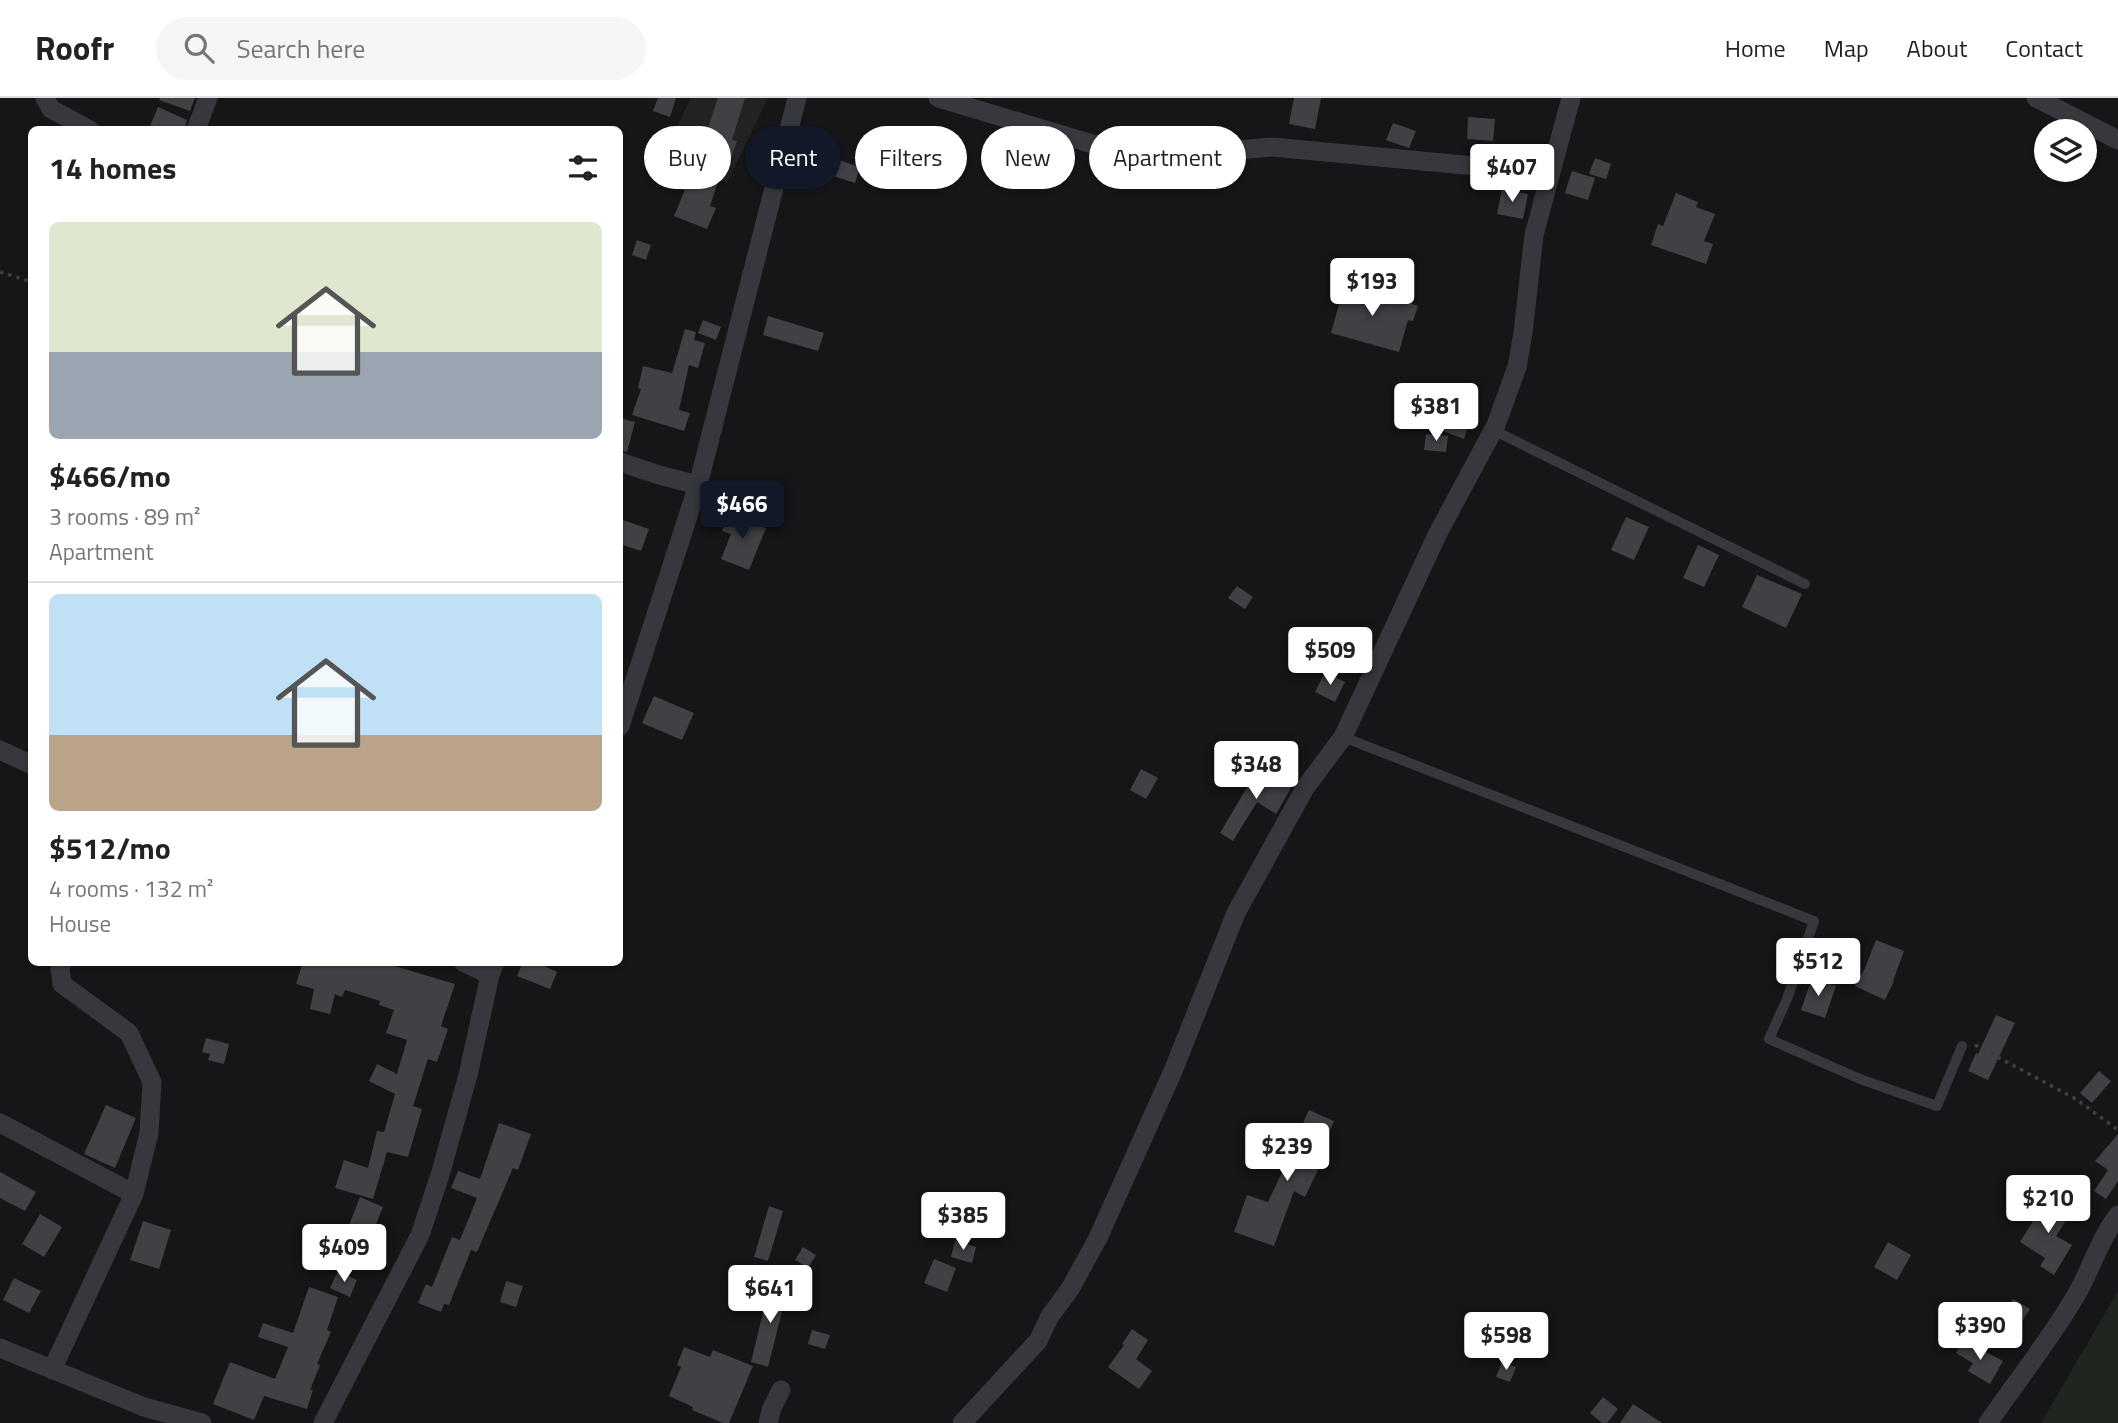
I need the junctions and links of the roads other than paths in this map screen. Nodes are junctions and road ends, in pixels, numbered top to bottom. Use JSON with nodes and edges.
{"nodes":[{"id":1,"x":45,"y":98,"type":"edge"},
{"id":2,"x":208,"y":98,"type":"edge"},
{"id":3,"x":797,"y":98,"type":"edge"},
{"id":4,"x":938,"y":98,"type":"edge"},
{"id":5,"x":1570,"y":98,"type":"edge"},
{"id":6,"x":2036,"y":98,"type":"edge"},
{"id":7,"x":83,"y":126,"type":"edge"},
{"id":8,"x":198,"y":126,"type":"edge"},
{"id":9,"x":2118,"y":140,"type":"edge"},
{"id":10,"x":1550,"y":173,"type":"junction"},
{"id":11,"x":1493,"y":430,"type":"junction"},
{"id":12,"x":623,"y":463,"type":"edge"},
{"id":13,"x":698,"y":485,"type":"junction"},
{"id":14,"x":1805,"y":584,"type":"dead end"},
{"id":15,"x":623,"y":717,"type":"edge"},
{"id":16,"x":1342,"y":737,"type":"junction"},
{"id":17,"x":0,"y":750,"type":"edge"},
{"id":18,"x":28,"y":763,"type":"edge"},
{"id":19,"x":61,"y":966,"type":"edge"},
{"id":20,"x":492,"y":969,"type":"edge"},
{"id":21,"x":1962,"y":1046,"type":"road end"},
{"id":22,"x":0,"y":1123,"type":"edge"},
{"id":23,"x":134,"y":1194,"type":"junction"},
{"id":24,"x":2118,"y":1215,"type":"edge"},
{"id":25,"x":0,"y":1348,"type":"edge"},
{"id":26,"x":52,"y":1370,"type":"junction"},
{"id":27,"x":781,"y":1390,"type":"dead end"},
{"id":28,"x":202,"y":1423,"type":"edge"},
{"id":29,"x":323,"y":1423,"type":"edge"},
{"id":30,"x":768,"y":1423,"type":"edge"},
{"id":31,"x":962,"y":1423,"type":"edge"},
{"id":32,"x":1989,"y":1423,"type":"edge"}],
"edges":[{"from":1,"to":7,"type":"street"},
{"from":2,"to":8,"type":"street"},
{"from":3,"to":13,"type":"street"},
{"from":4,"to":10,"type":"street"},
{"from":5,"to":10,"type":"street"},
{"from":6,"to":9,"type":"street"},
{"from":10,"to":11,"type":"street"},
{"from":11,"to":14,"type":"lane"},
{"from":11,"to":16,"type":"street"},
{"from":12,"to":13,"type":"street"},
{"from":13,"to":15,"type":"street"},
{"from":16,"to":21,"type":"lane"},
{"from":16,"to":31,"type":"street"},
{"from":17,"to":18,"type":"street"},
{"from":19,"to":23,"type":"street"},
{"from":20,"to":29,"type":"street"},
{"from":22,"to":23,"type":"street"},
{"from":23,"to":26,"type":"street"},
{"from":24,"to":32,"type":"street"},
{"from":25,"to":26,"type":"street"},
{"from":26,"to":28,"type":"street"},
{"from":27,"to":30,"type":"street"}]}
